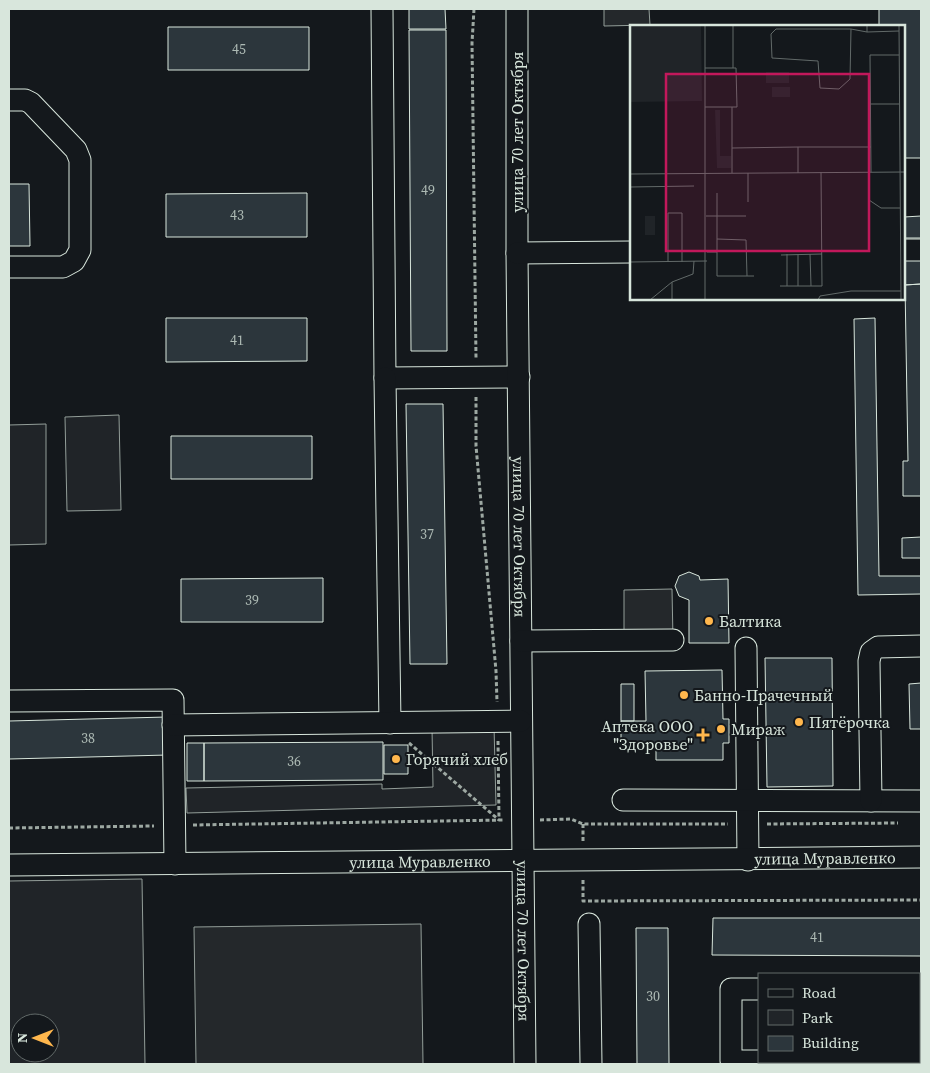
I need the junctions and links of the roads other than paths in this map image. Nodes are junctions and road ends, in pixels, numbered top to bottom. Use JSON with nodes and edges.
{"nodes":[{"id":1,"x":382,"y":9,"type":"edge"},
{"id":2,"x":517,"y":9,"type":"edge"},
{"id":3,"x":9,"y":100,"type":"edge"},
{"id":4,"x":905,"y":250,"type":"edge"},
{"id":5,"x":921,"y":250,"type":"edge"},
{"id":6,"x":517,"y":252,"type":"junction"},
{"id":7,"x":630,"y":252,"type":"edge"},
{"id":8,"x":9,"y":267,"type":"edge"},
{"id":9,"x":519,"y":377,"type":"junction"},
{"id":10,"x":385,"y":378,"type":"junction"},
{"id":11,"x":672,"y":640,"type":"dead end"},
{"id":12,"x":521,"y":641,"type":"junction"},
{"id":13,"x":921,"y":646,"type":"edge"},
{"id":14,"x":746,"y":648,"type":"dead end"},
{"id":15,"x":9,"y":701,"type":"edge"},
{"id":16,"x":521,"y":721,"type":"junction"},
{"id":17,"x":388,"y":723,"type":"junction"},
{"id":18,"x":173,"y":725,"type":"junction"},
{"id":19,"x":623,"y":800,"type":"dead end"},
{"id":20,"x":748,"y":800,"type":"junction"},
{"id":21,"x":870,"y":801,"type":"junction"},
{"id":22,"x":921,"y":801,"type":"edge"},
{"id":23,"x":921,"y":857,"type":"edge"},
{"id":24,"x":748,"y":860,"type":"junction"},
{"id":25,"x":522,"y":861,"type":"junction"},
{"id":26,"x":175,"y":864,"type":"junction"},
{"id":27,"x":9,"y":865,"type":"edge"},
{"id":28,"x":590,"y":924,"type":"dead end"},
{"id":29,"x":758,"y":989,"type":"edge"},
{"id":30,"x":758,"y":1060,"type":"edge"},
{"id":31,"x":525,"y":1064,"type":"edge"},
{"id":32,"x":591,"y":1064,"type":"edge"}],
"edges":[{"from":1,"to":10,"type":"street"},
{"from":2,"to":6,"type":"street","name":"улица 70 лет Октября"},
{"from":3,"to":8,"type":"street"},
{"from":4,"to":5,"type":"street"},
{"from":6,"to":7,"type":"street"},
{"from":6,"to":9,"type":"street","name":"улица 70 лет Октября"},
{"from":9,"to":10,"type":"street"},
{"from":9,"to":12,"type":"street","name":"улица 70 лет Октября"},
{"from":10,"to":17,"type":"street"},
{"from":11,"to":12,"type":"street"},
{"from":12,"to":16,"type":"street","name":"улица 70 лет Октября"},
{"from":13,"to":21,"type":"street"},
{"from":14,"to":20,"type":"street"},
{"from":15,"to":18,"type":"street"},
{"from":16,"to":17,"type":"street"},
{"from":16,"to":25,"type":"street","name":"улица 70 лет Октября"},
{"from":17,"to":18,"type":"street"},
{"from":18,"to":26,"type":"street"},
{"from":19,"to":20,"type":"street"},
{"from":20,"to":21,"type":"street"},
{"from":20,"to":24,"type":"street"},
{"from":21,"to":22,"type":"street"},
{"from":23,"to":24,"type":"street","name":"улица Муравленко"},
{"from":24,"to":25,"type":"street","name":"улица Муравленко"},
{"from":25,"to":26,"type":"street","name":"улица Муравленко"},
{"from":25,"to":31,"type":"street","name":"улица 70 лет Октября"},
{"from":26,"to":27,"type":"street","name":"улица Муравленко"},
{"from":28,"to":32,"type":"street"},
{"from":29,"to":30,"type":"street"}]}
